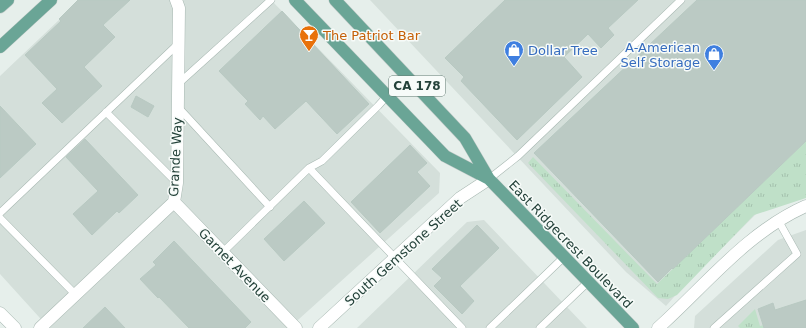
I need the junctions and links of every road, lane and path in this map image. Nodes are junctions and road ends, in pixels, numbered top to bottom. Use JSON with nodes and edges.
{"nodes":[{"id":1,"x":8,"y":0,"type":"edge"},
{"id":2,"x":51,"y":0,"type":"edge"},
{"id":3,"x":176,"y":0,"type":"edge"},
{"id":4,"x":271,"y":0,"type":"edge"},
{"id":5,"x":295,"y":0,"type":"edge"},
{"id":6,"x":335,"y":0,"type":"edge"},
{"id":7,"x":680,"y":0,"type":"edge"},
{"id":8,"x":0,"y":7,"type":"edge"},
{"id":9,"x":178,"y":44,"type":"junction"},
{"id":10,"x":0,"y":47,"type":"edge"},
{"id":11,"x":178,"y":84,"type":"junction"},
{"id":12,"x":387,"y":96,"type":"junction"},
{"id":13,"x":178,"y":106,"type":"junction"},
{"id":14,"x":106,"y":112,"type":"junction"},
{"id":15,"x":309,"y":168,"type":"junction"},
{"id":16,"x":489,"y":179,"type":"junction"},
{"id":17,"x":177,"y":183,"type":"junction"},
{"id":18,"x":174,"y":202,"type":"junction"},
{"id":19,"x":270,"y":206,"type":"junction"},
{"id":20,"x":806,"y":206,"type":"edge"},
{"id":21,"x":0,"y":213,"type":"edge"},
{"id":22,"x":0,"y":218,"type":"edge"},
{"id":23,"x":778,"y":220,"type":"junction"},
{"id":24,"x":223,"y":252,"type":"junction"},
{"id":25,"x":564,"y":257,"type":"junction"},
{"id":26,"x":395,"y":258,"type":"junction"},
{"id":27,"x":588,"y":282,"type":"junction"},
{"id":28,"x":75,"y":294,"type":"junction"},
{"id":29,"x":0,"y":313,"type":"edge"},
{"id":30,"x":15,"y":328,"type":"edge"},
{"id":31,"x":40,"y":328,"type":"edge"},
{"id":32,"x":296,"y":328,"type":"edge"},
{"id":33,"x":320,"y":328,"type":"edge"},
{"id":34,"x":462,"y":328,"type":"edge"},
{"id":35,"x":490,"y":328,"type":"edge"},
{"id":36,"x":540,"y":328,"type":"edge"},
{"id":37,"x":633,"y":328,"type":"edge"},
{"id":38,"x":658,"y":328,"type":"edge"},
{"id":39,"x":714,"y":328,"type":"edge"}],
"edges":[{"from":1,"to":8,"type":"main road"},
{"from":2,"to":10,"type":"main road"},
{"from":3,"to":9,"type":"street","name":"Grande Way"},
{"from":4,"to":11,"type":"lane"},
{"from":5,"to":12,"type":"main road","name":"East Ridgecrest Boulevard","number":"CA 178"},
{"from":6,"to":16,"type":"main road","name":"East Ridgecrest Boulevard","number":"CA 178"},
{"from":7,"to":16,"type":"lane"},
{"from":9,"to":11,"type":"street","name":"Grande Way"},
{"from":9,"to":14,"type":"lane"},
{"from":11,"to":13,"type":"street","name":"Grande Way"},
{"from":12,"to":15,"type":"lane"},
{"from":12,"to":16,"type":"main road","name":"East Ridgecrest Boulevard","number":"CA 178"},
{"from":13,"to":17,"type":"street","name":"Grande Way"},
{"from":13,"to":19,"type":"lane"},
{"from":14,"to":17,"type":"lane"},
{"from":14,"to":21,"type":"lane"},
{"from":15,"to":19,"type":"lane"},
{"from":15,"to":26,"type":"lane"},
{"from":16,"to":25,"type":"main road","name":"East Ridgecrest Boulevard","number":"CA 178"},
{"from":16,"to":26,"type":"street","name":"South Gemstone Street"},
{"from":17,"to":18,"type":"street","name":"Grande Way"},
{"from":18,"to":24,"type":"street","name":"Garnet Avenue"},
{"from":18,"to":28,"type":"street","name":"Grande Way"},
{"from":19,"to":24,"type":"lane"},
{"from":20,"to":23,"type":"street"},
{"from":22,"to":28,"type":"lane"},
{"from":23,"to":38,"type":"street"},
{"from":23,"to":39,"type":"lane"},
{"from":24,"to":32,"type":"street","name":"Garnet Avenue"},
{"from":25,"to":27,"type":"main road","name":"East Ridgecrest Boulevard","number":"CA 178"},
{"from":25,"to":35,"type":"lane"},
{"from":26,"to":33,"type":"street","name":"South Gemstone Street"},
{"from":26,"to":34,"type":"lane"},
{"from":27,"to":36,"type":"lane"},
{"from":27,"to":37,"type":"main road","name":"East Ridgecrest Boulevard","number":"CA 178"},
{"from":28,"to":31,"type":"street","name":"Grande Way"},
{"from":29,"to":30,"type":"street"}]}
